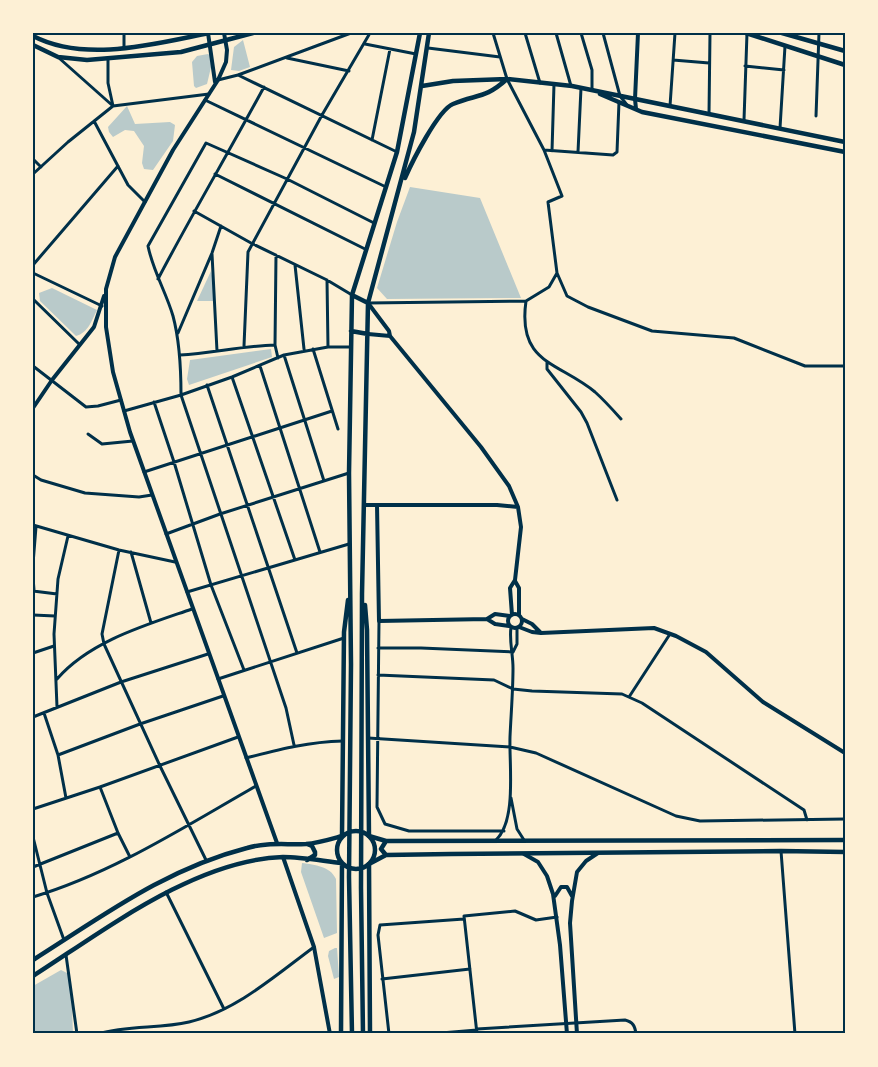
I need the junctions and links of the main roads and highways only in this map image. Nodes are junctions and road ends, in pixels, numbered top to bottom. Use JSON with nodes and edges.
{"nodes":[{"id":1,"x":208,"y":33,"type":"edge"},
{"id":2,"x":253,"y":33,"type":"edge"},
{"id":3,"x":420,"y":33,"type":"edge"},
{"id":4,"x":429,"y":33,"type":"edge"},
{"id":5,"x":747,"y":33,"type":"edge"},
{"id":6,"x":782,"y":33,"type":"edge"},
{"id":7,"x":189,"y":35,"type":"edge"},
{"id":8,"x":33,"y":36,"type":"edge"},
{"id":9,"x":33,"y":45,"type":"edge"},
{"id":10,"x":845,"y":51,"type":"edge"},
{"id":11,"x":845,"y":65,"type":"edge"},
{"id":12,"x":507,"y":79,"type":"junction"},
{"id":13,"x":422,"y":86,"type":"junction"},
{"id":14,"x":620,"y":99,"type":"junction"},
{"id":15,"x":845,"y":142,"type":"edge"},
{"id":16,"x":845,"y":152,"type":"edge"},
{"id":17,"x":398,"y":195,"type":"junction"},
{"id":18,"x":352,"y":295,"type":"junction"},
{"id":19,"x":368,"y":303,"type":"junction"},
{"id":20,"x":351,"y":331,"type":"junction"},
{"id":21,"x":368,"y":334,"type":"junction"},
{"id":22,"x":350,"y":576,"type":"junction"},
{"id":23,"x":362,"y":580,"type":"junction"},
{"id":24,"x":342,"y":836,"type":"junction"},
{"id":25,"x":369,"y":836,"type":"junction"},
{"id":26,"x":845,"y":840,"type":"edge"},
{"id":27,"x":386,"y":841,"type":"junction"},
{"id":28,"x":307,"y":844,"type":"junction"},
{"id":29,"x":845,"y":852,"type":"edge"},
{"id":30,"x":386,"y":855,"type":"junction"},
{"id":31,"x":307,"y":860,"type":"junction"},
{"id":32,"x":342,"y":863,"type":"junction"},
{"id":33,"x":369,"y":864,"type":"junction"},
{"id":34,"x":33,"y":960,"type":"edge"},
{"id":35,"x":33,"y":976,"type":"edge"},
{"id":36,"x":341,"y":1034,"type":"edge"},
{"id":37,"x":352,"y":1034,"type":"edge"},
{"id":38,"x":363,"y":1034,"type":"edge"},
{"id":39,"x":370,"y":1034,"type":"edge"}],
"edges":[{"from":1,"to":7,"type":"main road"},
{"from":2,"to":9,"type":"main road"},
{"from":3,"to":18,"type":"main road"},
{"from":4,"to":13,"type":"main road"},
{"from":5,"to":11,"type":"main road"},
{"from":6,"to":10,"type":"main road"},
{"from":7,"to":8,"type":"main road"},
{"from":12,"to":13,"type":"main road"},
{"from":12,"to":14,"type":"main road"},
{"from":12,"to":17,"type":"main road"},
{"from":13,"to":17,"type":"main road"},
{"from":14,"to":15,"type":"main road"},
{"from":14,"to":16,"type":"main road"},
{"from":17,"to":19,"type":"main road"},
{"from":18,"to":19,"type":"main road"},
{"from":18,"to":20,"type":"main road"},
{"from":19,"to":21,"type":"main road"},
{"from":20,"to":21,"type":"main road"},
{"from":20,"to":22,"type":"main road"},
{"from":21,"to":23,"type":"main road"},
{"from":22,"to":24,"type":"main road"},
{"from":22,"to":37,"type":"main road"},
{"from":23,"to":25,"type":"main road"},
{"from":23,"to":38,"type":"main road"},
{"from":24,"to":25,"type":"main road"},
{"from":24,"to":28,"type":"main road"},
{"from":24,"to":32,"type":"main road"},
{"from":25,"to":27,"type":"main road"},
{"from":25,"to":33,"type":"main road"},
{"from":26,"to":27,"type":"main road"},
{"from":27,"to":30,"type":"main road"},
{"from":28,"to":31,"type":"main road"},
{"from":28,"to":34,"type":"main road"},
{"from":29,"to":30,"type":"main road"},
{"from":30,"to":33,"type":"main road"},
{"from":31,"to":32,"type":"main road"},
{"from":31,"to":35,"type":"main road"},
{"from":32,"to":33,"type":"main road"},
{"from":32,"to":36,"type":"main road"},
{"from":33,"to":39,"type":"main road"}]}
